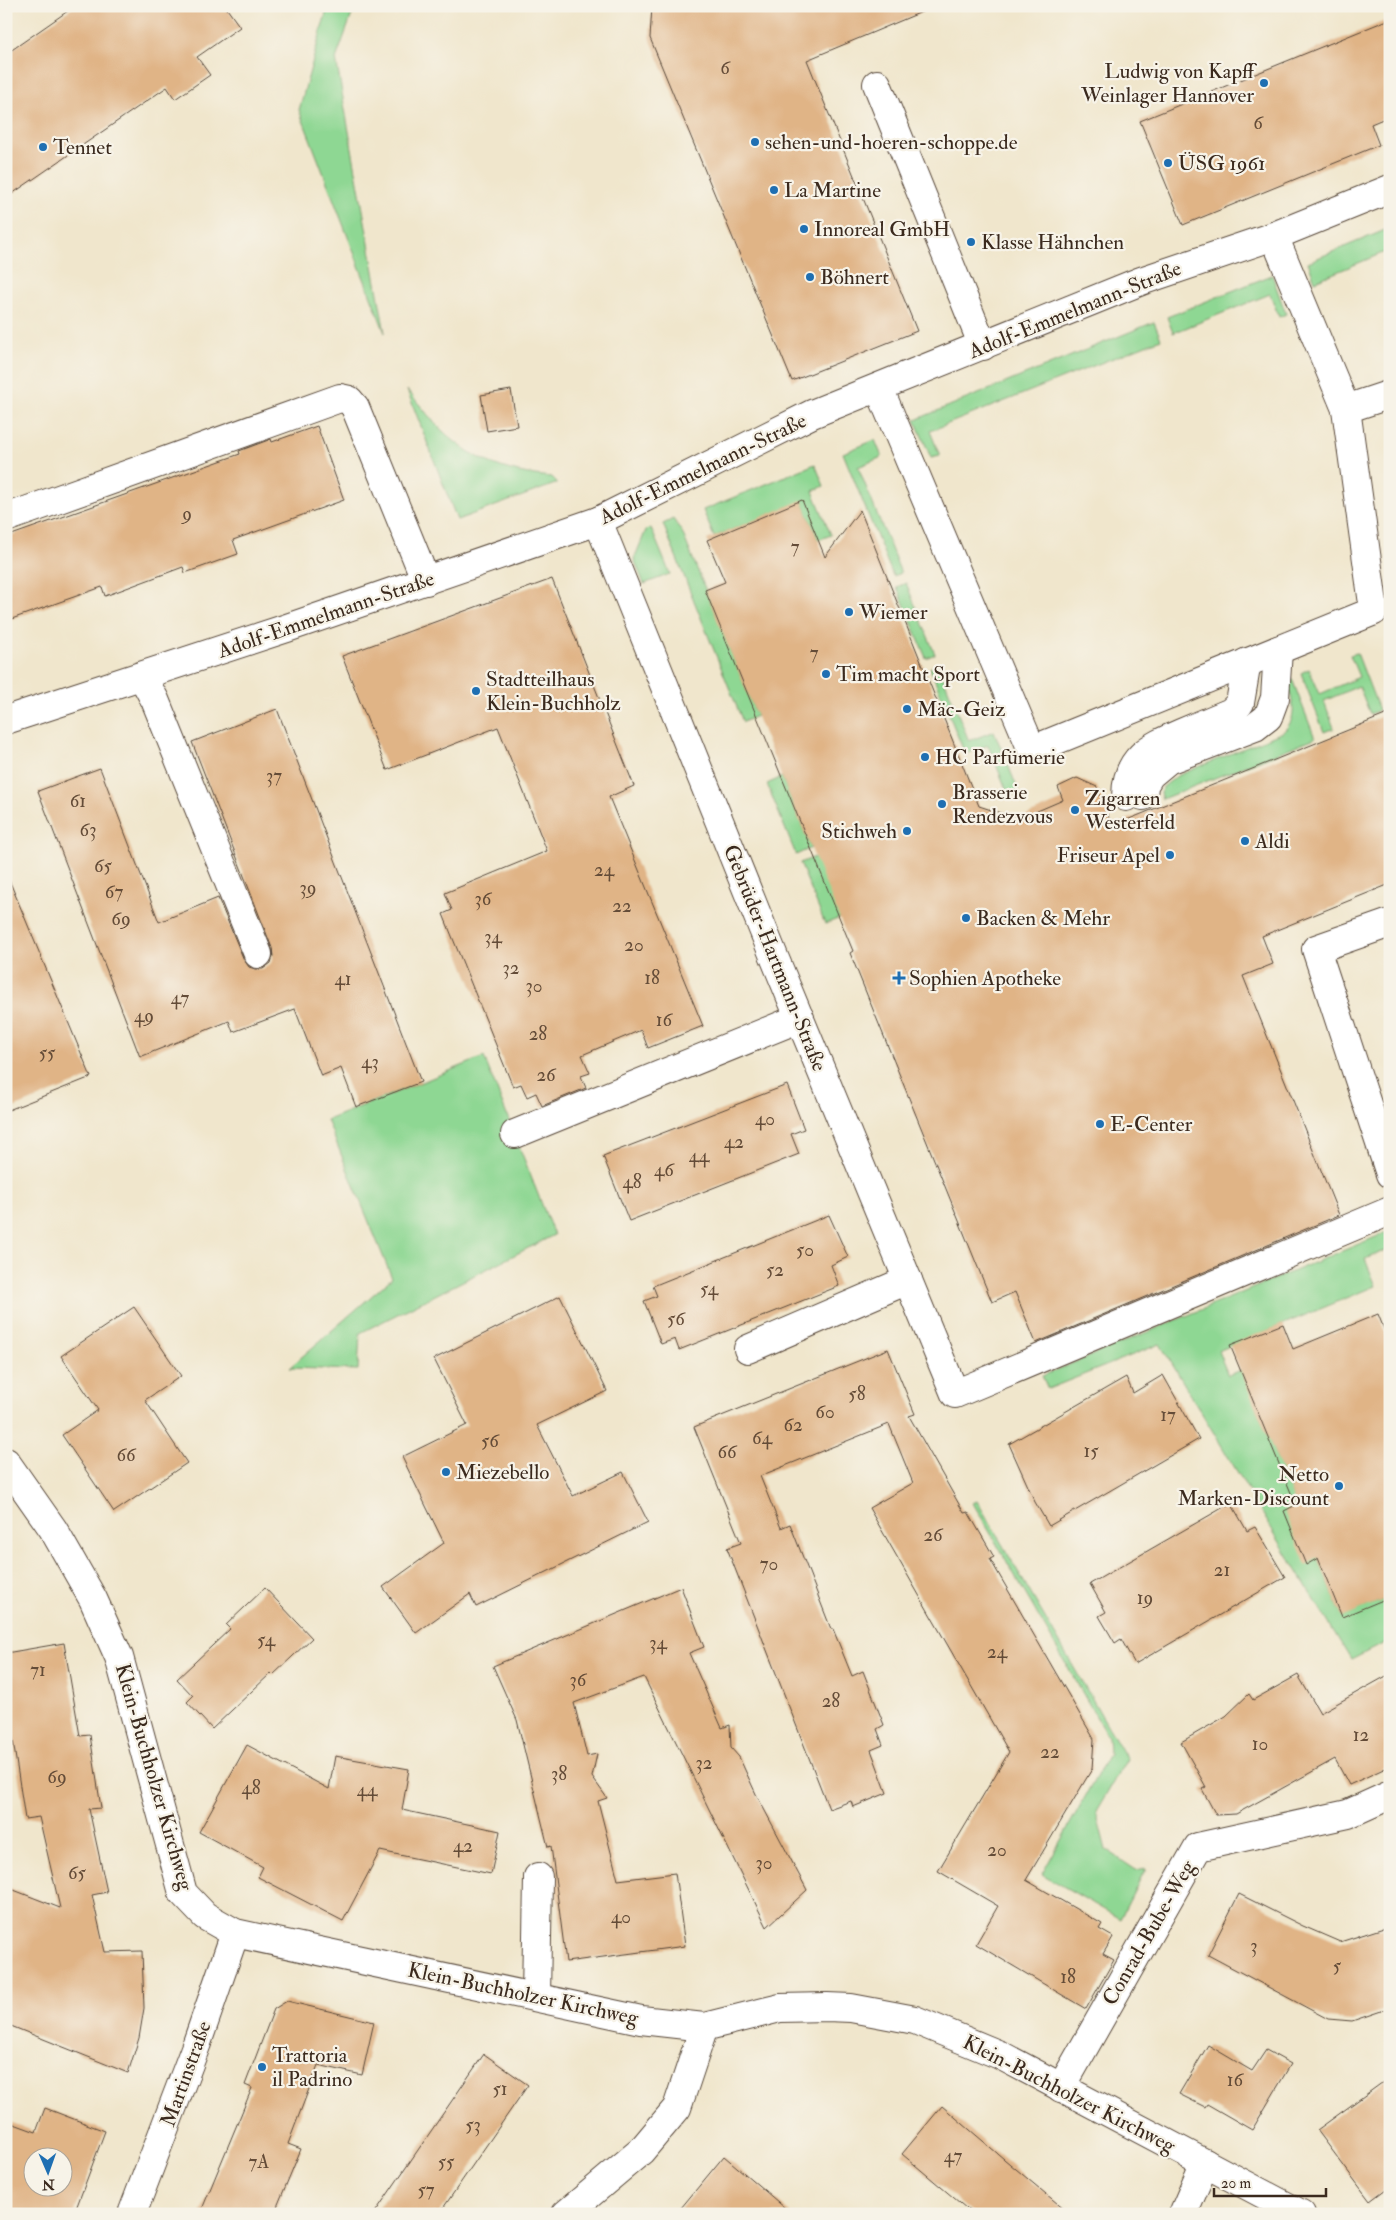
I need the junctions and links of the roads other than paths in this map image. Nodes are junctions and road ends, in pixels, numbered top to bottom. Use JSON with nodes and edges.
{"nodes":[{"id":1,"x":877,"y":84,"type":"dead end"},
{"id":2,"x":1390,"y":189,"type":"edge"},
{"id":3,"x":1274,"y":236,"type":"junction"},
{"id":4,"x":983,"y":346,"type":"junction"},
{"id":5,"x":879,"y":388,"type":"junction"},
{"id":6,"x":1385,"y":396,"type":"dead end"},
{"id":7,"x":1346,"y":410,"type":"junction"},
{"id":8,"x":6,"y":518,"type":"edge"},
{"id":9,"x":598,"y":521,"type":"junction"},
{"id":10,"x":426,"y":581,"type":"junction"},
{"id":11,"x":1278,"y":650,"type":"junction"},
{"id":12,"x":1247,"y":662,"type":"junction"},
{"id":13,"x":142,"y":676,"type":"junction"},
{"id":14,"x":6,"y":720,"type":"edge"},
{"id":15,"x":1390,"y":923,"type":"edge"},
{"id":16,"x":258,"y":954,"type":"dead end"},
{"id":17,"x":800,"y":1018,"type":"junction"},
{"id":18,"x":515,"y":1134,"type":"dead end"},
{"id":19,"x":1390,"y":1174,"type":"edge"},
{"id":20,"x":1390,"y":1211,"type":"edge"},
{"id":21,"x":908,"y":1280,"type":"junction"},
{"id":22,"x":748,"y":1349,"type":"dead end"},
{"id":23,"x":6,"y":1462,"type":"edge"},
{"id":24,"x":1390,"y":1795,"type":"edge"},
{"id":25,"x":538,"y":1877,"type":"dead end"},
{"id":26,"x":235,"y":1933,"type":"junction"},
{"id":27,"x":536,"y":1997,"type":"junction"},
{"id":28,"x":704,"y":2027,"type":"junction"},
{"id":29,"x":1061,"y":2088,"type":"junction"},
{"id":30,"x":1205,"y":2163,"type":"junction"},
{"id":31,"x":132,"y":2214,"type":"edge"},
{"id":32,"x":566,"y":2214,"type":"edge"},
{"id":33,"x":1183,"y":2214,"type":"edge"},
{"id":34,"x":1301,"y":2214,"type":"edge"}],
"edges":[{"from":1,"to":4,"type":"street"},
{"from":2,"to":3,"type":"street","name":"Adolf-Emmelmann-Straße"},
{"from":3,"to":4,"type":"street","name":"Adolf-Emmelmann-Straße"},
{"from":3,"to":7,"type":"street"},
{"from":4,"to":5,"type":"street","name":"Adolf-Emmelmann-Straße"},
{"from":5,"to":9,"type":"street","name":"Adolf-Emmelmann-Straße"},
{"from":5,"to":12,"type":"street"},
{"from":6,"to":7,"type":"street"},
{"from":7,"to":11,"type":"street"},
{"from":8,"to":10,"type":"street"},
{"from":9,"to":10,"type":"street","name":"Adolf-Emmelmann-Straße"},
{"from":9,"to":17,"type":"street","name":"Gebrüder-Hartmann-Straße"},
{"from":10,"to":13,"type":"street","name":"Adolf-Emmelmann-Straße"},
{"from":11,"to":12,"type":"street"},
{"from":11,"to":12,"type":"street"},
{"from":13,"to":14,"type":"street","name":"Adolf-Emmelmann-Straße"},
{"from":13,"to":16,"type":"street"},
{"from":15,"to":19,"type":"street"},
{"from":17,"to":18,"type":"street"},
{"from":17,"to":21,"type":"street","name":"Gebrüder-Hartmann-Straße"},
{"from":20,"to":21,"type":"street","name":"Gebrüder-Hartmann-Straße"},
{"from":21,"to":22,"type":"street"},
{"from":23,"to":26,"type":"street","name":"Klein-Buchholzer Kirchweg"},
{"from":24,"to":29,"type":"street","name":"Conrad-Bube-Weg"},
{"from":25,"to":27,"type":"street"},
{"from":26,"to":27,"type":"street","name":"Klein-Buchholzer Kirchweg"},
{"from":26,"to":31,"type":"street","name":"Martinstraße"},
{"from":27,"to":28,"type":"street","name":"Klein-Buchholzer Kirchweg"},
{"from":28,"to":29,"type":"street","name":"Klein-Buchholzer Kirchweg"},
{"from":28,"to":32,"type":"street"},
{"from":29,"to":30,"type":"street","name":"Klein-Buchholzer Kirchweg"},
{"from":30,"to":33,"type":"street"},
{"from":30,"to":34,"type":"street","name":"Klein-Buchholzer Kirchweg"}]}
